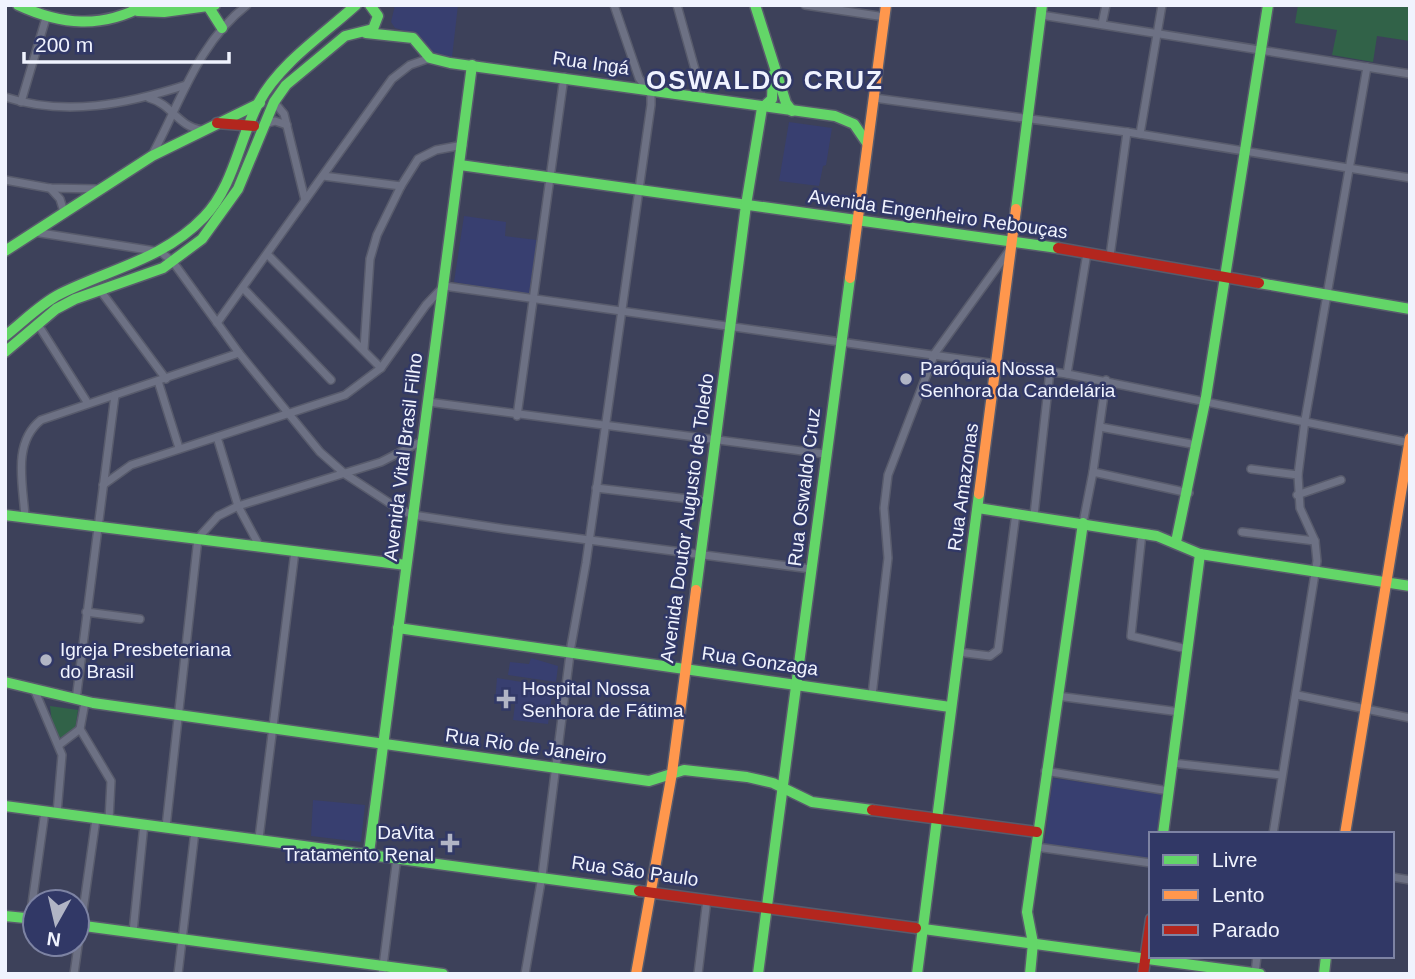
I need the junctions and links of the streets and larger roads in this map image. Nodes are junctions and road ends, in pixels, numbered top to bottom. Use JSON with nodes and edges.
{"nodes":[{"id":1,"x":18,"y":5,"type":"edge"},
{"id":2,"x":215,"y":5,"type":"edge"},
{"id":3,"x":247,"y":5,"type":"edge"},
{"id":4,"x":370,"y":5,"type":"edge"},
{"id":5,"x":383,"y":5,"type":"edge"},
{"id":6,"x":614,"y":5,"type":"edge"},
{"id":7,"x":677,"y":5,"type":"edge"},
{"id":8,"x":755,"y":5,"type":"edge"},
{"id":9,"x":805,"y":5,"type":"edge"},
{"id":10,"x":886,"y":5,"type":"edge"},
{"id":11,"x":1106,"y":5,"type":"edge"},
{"id":12,"x":1162,"y":5,"type":"edge"},
{"id":13,"x":1268,"y":5,"type":"edge"},
{"id":14,"x":208,"y":6,"type":"edge"},
{"id":15,"x":141,"y":8,"type":"edge"},
{"id":16,"x":175,"y":8,"type":"edge"},
{"id":17,"x":354,"y":8,"type":"edge"},
{"id":18,"x":1042,"y":10,"type":"edge"},
{"id":19,"x":885,"y":17,"type":"junction"},
{"id":20,"x":46,"y":18,"type":"junction"},
{"id":21,"x":377,"y":20,"type":"junction"},
{"id":22,"x":1102,"y":24,"type":"junction"},
{"id":23,"x":222,"y":28,"type":"junction"},
{"id":24,"x":362,"y":33,"type":"junction"},
{"id":25,"x":1157,"y":33,"type":"junction"},
{"id":26,"x":391,"y":35,"type":"junction"},
{"id":27,"x":1261,"y":49,"type":"junction"},
{"id":28,"x":430,"y":58,"type":"junction"},
{"id":29,"x":773,"y":64,"type":"junction"},
{"id":30,"x":472,"y":65,"type":"junction"},
{"id":31,"x":1367,"y":67,"type":"junction"},
{"id":32,"x":1410,"y":74,"type":"edge"},
{"id":33,"x":564,"y":78,"type":"junction"},
{"id":34,"x":186,"y":85,"type":"junction"},
{"id":35,"x":648,"y":89,"type":"junction"},
{"id":36,"x":5,"y":97,"type":"edge"},
{"id":37,"x":148,"y":97,"type":"junction"},
{"id":38,"x":874,"y":97,"type":"junction"},
{"id":39,"x":703,"y":98,"type":"junction"},
{"id":40,"x":21,"y":102,"type":"junction"},
{"id":41,"x":274,"y":102,"type":"junction"},
{"id":42,"x":258,"y":104,"type":"junction"},
{"id":43,"x":762,"y":108,"type":"junction"},
{"id":44,"x":792,"y":110,"type":"junction"},
{"id":45,"x":174,"y":114,"type":"junction"},
{"id":46,"x":1028,"y":118,"type":"junction"},
{"id":47,"x":217,"y":122,"type":"junction"},
{"id":48,"x":264,"y":124,"type":"junction"},
{"id":49,"x":287,"y":125,"type":"junction"},
{"id":50,"x":248,"y":127,"type":"junction"},
{"id":51,"x":202,"y":130,"type":"junction"},
{"id":52,"x":1127,"y":132,"type":"junction"},
{"id":53,"x":1140,"y":134,"type":"junction"},
{"id":54,"x":867,"y":143,"type":"junction"},
{"id":55,"x":463,"y":145,"type":"junction"},
{"id":56,"x":1243,"y":151,"type":"junction"},
{"id":57,"x":152,"y":156,"type":"junction"},
{"id":58,"x":460,"y":165,"type":"junction"},
{"id":59,"x":1348,"y":168,"type":"junction"},
{"id":60,"x":323,"y":176,"type":"junction"},
{"id":61,"x":550,"y":177,"type":"junction"},
{"id":62,"x":1410,"y":178,"type":"edge"},
{"id":63,"x":5,"y":180,"type":"edge"},
{"id":64,"x":401,"y":186,"type":"junction"},
{"id":65,"x":49,"y":188,"type":"junction"},
{"id":66,"x":638,"y":188,"type":"junction"},
{"id":67,"x":103,"y":189,"type":"junction"},
{"id":68,"x":305,"y":200,"type":"junction"},
{"id":69,"x":746,"y":205,"type":"junction"},
{"id":70,"x":64,"y":212,"type":"junction"},
{"id":71,"x":857,"y":219,"type":"junction"},
{"id":72,"x":34,"y":232,"type":"junction"},
{"id":73,"x":1012,"y":244,"type":"junction"},
{"id":74,"x":5,"y":251,"type":"edge"},
{"id":75,"x":161,"y":252,"type":"junction"},
{"id":76,"x":1087,"y":253,"type":"junction"},
{"id":77,"x":268,"y":255,"type":"junction"},
{"id":78,"x":1110,"y":256,"type":"junction"},
{"id":79,"x":173,"y":262,"type":"junction"},
{"id":80,"x":1227,"y":276,"type":"junction"},
{"id":81,"x":444,"y":286,"type":"junction"},
{"id":82,"x":244,"y":289,"type":"junction"},
{"id":83,"x":100,"y":290,"type":"junction"},
{"id":84,"x":1327,"y":293,"type":"junction"},
{"id":85,"x":532,"y":299,"type":"junction"},
{"id":86,"x":1410,"y":309,"type":"edge"},
{"id":87,"x":620,"y":310,"type":"junction"},
{"id":88,"x":37,"y":323,"type":"junction"},
{"id":89,"x":217,"y":323,"type":"junction"},
{"id":90,"x":731,"y":326,"type":"junction"},
{"id":91,"x":5,"y":335,"type":"edge"},
{"id":92,"x":841,"y":340,"type":"junction"},
{"id":93,"x":364,"y":349,"type":"junction"},
{"id":94,"x":5,"y":352,"type":"edge"},
{"id":95,"x":239,"y":353,"type":"junction"},
{"id":96,"x":935,"y":353,"type":"junction"},
{"id":97,"x":998,"y":363,"type":"junction"},
{"id":98,"x":381,"y":368,"type":"junction"},
{"id":99,"x":1050,"y":371,"type":"junction"},
{"id":100,"x":1067,"y":373,"type":"junction"},
{"id":101,"x":162,"y":380,"type":"junction"},
{"id":102,"x":331,"y":380,"type":"dead end"},
{"id":103,"x":1106,"y":380,"type":"junction"},
{"id":104,"x":115,"y":395,"type":"junction"},
{"id":105,"x":1205,"y":401,"type":"junction"},
{"id":106,"x":87,"y":402,"type":"junction"},
{"id":107,"x":428,"y":402,"type":"junction"},
{"id":108,"x":289,"y":415,"type":"junction"},
{"id":109,"x":517,"y":416,"type":"junction"},
{"id":110,"x":1305,"y":420,"type":"junction"},
{"id":111,"x":605,"y":425,"type":"junction"},
{"id":112,"x":1100,"y":427,"type":"junction"},
{"id":113,"x":217,"y":437,"type":"junction"},
{"id":114,"x":424,"y":440,"type":"junction"},
{"id":115,"x":714,"y":441,"type":"junction"},
{"id":116,"x":1410,"y":442,"type":"edge"},
{"id":117,"x":1197,"y":445,"type":"junction"},
{"id":118,"x":179,"y":448,"type":"junction"},
{"id":119,"x":825,"y":454,"type":"junction"},
{"id":120,"x":1251,"y":469,"type":"dead end"},
{"id":121,"x":1093,"y":472,"type":"junction"},
{"id":122,"x":345,"y":474,"type":"junction"},
{"id":123,"x":1298,"y":475,"type":"junction"},
{"id":124,"x":1341,"y":480,"type":"dead end"},
{"id":125,"x":103,"y":485,"type":"junction"},
{"id":126,"x":596,"y":488,"type":"junction"},
{"id":127,"x":1189,"y":493,"type":"junction"},
{"id":128,"x":1297,"y":495,"type":"junction"},
{"id":129,"x":706,"y":501,"type":"junction"},
{"id":130,"x":238,"y":506,"type":"junction"},
{"id":131,"x":978,"y":508,"type":"junction"},
{"id":132,"x":1016,"y":513,"type":"junction"},
{"id":133,"x":5,"y":515,"type":"edge"},
{"id":134,"x":413,"y":515,"type":"junction"},
{"id":135,"x":1034,"y":515,"type":"junction"},
{"id":136,"x":25,"y":517,"type":"junction"},
{"id":137,"x":1083,"y":523,"type":"junction"},
{"id":138,"x":97,"y":526,"type":"junction"},
{"id":139,"x":1242,"y":532,"type":"dead end"},
{"id":140,"x":1142,"y":533,"type":"junction"},
{"id":141,"x":198,"y":538,"type":"junction"},
{"id":142,"x":588,"y":540,"type":"junction"},
{"id":143,"x":1315,"y":541,"type":"junction"},
{"id":144,"x":1177,"y":542,"type":"junction"},
{"id":145,"x":260,"y":547,"type":"junction"},
{"id":146,"x":295,"y":551,"type":"junction"},
{"id":147,"x":699,"y":554,"type":"junction"},
{"id":148,"x":1200,"y":554,"type":"junction"},
{"id":149,"x":407,"y":565,"type":"junction"},
{"id":150,"x":811,"y":569,"type":"junction"},
{"id":151,"x":1316,"y":573,"type":"junction"},
{"id":152,"x":1384,"y":583,"type":"junction"},
{"id":153,"x":1410,"y":586,"type":"edge"},
{"id":154,"x":86,"y":612,"type":"junction"},
{"id":155,"x":140,"y":619,"type":"dead end"},
{"id":156,"x":398,"y":628,"type":"junction"},
{"id":157,"x":1187,"y":649,"type":"junction"},
{"id":158,"x":570,"y":652,"type":"junction"},
{"id":159,"x":958,"y":652,"type":"junction"},
{"id":160,"x":684,"y":668,"type":"junction"},
{"id":161,"x":5,"y":682,"type":"edge"},
{"id":162,"x":795,"y":683,"type":"junction"},
{"id":163,"x":34,"y":689,"type":"junction"},
{"id":164,"x":872,"y":695,"type":"junction"},
{"id":165,"x":1297,"y":695,"type":"junction"},
{"id":166,"x":1057,"y":696,"type":"junction"},
{"id":167,"x":81,"y":701,"type":"junction"},
{"id":168,"x":950,"y":707,"type":"junction"},
{"id":169,"x":1364,"y":707,"type":"junction"},
{"id":170,"x":1180,"y":712,"type":"junction"},
{"id":171,"x":181,"y":716,"type":"junction"},
{"id":172,"x":1410,"y":718,"type":"edge"},
{"id":173,"x":80,"y":729,"type":"junction"},
{"id":174,"x":271,"y":729,"type":"junction"},
{"id":175,"x":384,"y":744,"type":"junction"},
{"id":176,"x":59,"y":745,"type":"junction"},
{"id":177,"x":1172,"y":763,"type":"junction"},
{"id":178,"x":556,"y":767,"type":"junction"},
{"id":179,"x":1045,"y":771,"type":"junction"},
{"id":180,"x":672,"y":773,"type":"junction"},
{"id":181,"x":1281,"y":775,"type":"junction"},
{"id":182,"x":780,"y":788,"type":"junction"},
{"id":183,"x":1169,"y":791,"type":"junction"},
{"id":184,"x":5,"y":806,"type":"edge"},
{"id":185,"x":45,"y":811,"type":"junction"},
{"id":186,"x":57,"y":813,"type":"junction"},
{"id":187,"x":96,"y":818,"type":"junction"},
{"id":188,"x":936,"y":819,"type":"junction"},
{"id":189,"x":108,"y":820,"type":"junction"},
{"id":190,"x":144,"y":824,"type":"junction"},
{"id":191,"x":166,"y":827,"type":"junction"},
{"id":192,"x":195,"y":831,"type":"junction"},
{"id":193,"x":1037,"y":832,"type":"junction"},
{"id":194,"x":1163,"y":832,"type":"edge"},
{"id":195,"x":1272,"y":832,"type":"edge"},
{"id":196,"x":1345,"y":832,"type":"edge"},
{"id":197,"x":259,"y":838,"type":"junction"},
{"id":198,"x":1036,"y":847,"type":"junction"},
{"id":199,"x":369,"y":853,"type":"junction"},
{"id":200,"x":397,"y":857,"type":"junction"},
{"id":201,"x":1149,"y":863,"type":"edge"},
{"id":202,"x":542,"y":876,"type":"junction"},
{"id":203,"x":36,"y":888,"type":"edge"},
{"id":204,"x":85,"y":888,"type":"edge"},
{"id":205,"x":652,"y":891,"type":"junction"},
{"id":206,"x":707,"y":899,"type":"junction"},
{"id":207,"x":767,"y":906,"type":"junction"},
{"id":208,"x":1027,"y":919,"type":"junction"},
{"id":209,"x":91,"y":927,"type":"edge"},
{"id":210,"x":923,"y":927,"type":"junction"},
{"id":211,"x":1149,"y":931,"type":"edge"},
{"id":212,"x":132,"y":932,"type":"junction"},
{"id":213,"x":183,"y":939,"type":"junction"},
{"id":214,"x":1006,"y":939,"type":"junction"},
{"id":215,"x":1034,"y":943,"type":"junction"},
{"id":216,"x":1145,"y":956,"type":"junction"},
{"id":217,"x":1149,"y":957,"type":"edge"},
{"id":218,"x":1158,"y":958,"type":"edge"},
{"id":219,"x":382,"y":970,"type":"edge"},
{"id":220,"x":1255,"y":973,"type":"edge"},
{"id":221,"x":178,"y":974,"type":"edge"},
{"id":222,"x":443,"y":974,"type":"edge"},
{"id":223,"x":526,"y":974,"type":"edge"},
{"id":224,"x":636,"y":974,"type":"edge"},
{"id":225,"x":698,"y":974,"type":"edge"},
{"id":226,"x":758,"y":974,"type":"edge"},
{"id":227,"x":917,"y":974,"type":"edge"},
{"id":228,"x":1030,"y":974,"type":"edge"},
{"id":229,"x":1143,"y":974,"type":"edge"},
{"id":230,"x":1260,"y":974,"type":"edge"}],
"edges":[{"from":1,"to":20,"type":"street"},
{"from":2,"to":14,"type":"street"},
{"from":3,"to":23,"type":"street"},
{"from":4,"to":21,"type":"street"},
{"from":5,"to":21,"type":"street"},
{"from":6,"to":35,"type":"street"},
{"from":7,"to":39,"type":"street"},
{"from":8,"to":29,"type":"street"},
{"from":9,"to":19,"type":"street"},
{"from":10,"to":19,"type":"street","name":"Rua Oswaldo Cruz"},
{"from":11,"to":22,"type":"street"},
{"from":12,"to":25,"type":"street"},
{"from":13,"to":27,"type":"street"},
{"from":14,"to":16,"type":"street"},
{"from":14,"to":23,"type":"street"},
{"from":15,"to":16,"type":"street"},
{"from":15,"to":20,"type":"street"},
{"from":17,"to":24,"type":"street"},
{"from":17,"to":42,"type":"street"},
{"from":18,"to":22,"type":"street"},
{"from":18,"to":46,"type":"street","name":"Rua Amazonas"},
{"from":19,"to":38,"type":"street","name":"Rua Oswaldo Cruz"},
{"from":20,"to":40,"type":"street"},
{"from":21,"to":24,"type":"street"},
{"from":21,"to":26,"type":"street"},
{"from":22,"to":25,"type":"street"},
{"from":23,"to":34,"type":"street"},
{"from":24,"to":26,"type":"street"},
{"from":24,"to":41,"type":"street"},
{"from":25,"to":27,"type":"street"},
{"from":25,"to":53,"type":"street"},
{"from":26,"to":28,"type":"street"},
{"from":27,"to":31,"type":"street"},
{"from":27,"to":56,"type":"street"},
{"from":28,"to":30,"type":"street","name":"Rua Ingá"},
{"from":28,"to":60,"type":"street"},
{"from":29,"to":43,"type":"street","name":"Avenida Doutor Augusto de Toledo"},
{"from":29,"to":44,"type":"street"},
{"from":30,"to":33,"type":"street","name":"Rua Ingá"},
{"from":30,"to":55,"type":"street","name":"Avenida Vital Brasil Filho"},
{"from":31,"to":32,"type":"street"},
{"from":31,"to":59,"type":"street"},
{"from":33,"to":35,"type":"street","name":"Rua Ingá"},
{"from":33,"to":61,"type":"street"},
{"from":34,"to":37,"type":"street"},
{"from":34,"to":45,"type":"street"},
{"from":35,"to":39,"type":"street","name":"Rua Ingá"},
{"from":35,"to":66,"type":"street"},
{"from":36,"to":40,"type":"street"},
{"from":37,"to":40,"type":"street"},
{"from":37,"to":45,"type":"street"},
{"from":38,"to":46,"type":"street"},
{"from":38,"to":54,"type":"street","name":"Rua Oswaldo Cruz"},
{"from":39,"to":43,"type":"street","name":"Rua Ingá"},
{"from":41,"to":42,"type":"street"},
{"from":41,"to":48,"type":"street"},
{"from":41,"to":49,"type":"street"},
{"from":42,"to":47,"type":"street"},
{"from":42,"to":50,"type":"street"},
{"from":43,"to":44,"type":"street","name":"Rua Ingá"},
{"from":43,"to":69,"type":"street","name":"Avenida Doutor Augusto de Toledo"},
{"from":44,"to":54,"type":"street","name":"Rua Ingá"},
{"from":45,"to":51,"type":"street"},
{"from":45,"to":57,"type":"street"},
{"from":46,"to":52,"type":"street"},
{"from":46,"to":73,"type":"street","name":"Rua Amazonas"},
{"from":47,"to":50,"type":"street"},
{"from":47,"to":51,"type":"street"},
{"from":48,"to":49,"type":"street"},
{"from":48,"to":50,"type":"street"},
{"from":48,"to":79,"type":"street"},
{"from":49,"to":68,"type":"street"},
{"from":50,"to":75,"type":"street"},
{"from":51,"to":57,"type":"street"},
{"from":52,"to":53,"type":"street"},
{"from":52,"to":78,"type":"street"},
{"from":53,"to":56,"type":"street"},
{"from":54,"to":71,"type":"street","name":"Rua Oswaldo Cruz"},
{"from":55,"to":58,"type":"street","name":"Avenida Vital Brasil Filho"},
{"from":55,"to":64,"type":"street"},
{"from":56,"to":59,"type":"street"},
{"from":56,"to":80,"type":"street"},
{"from":57,"to":67,"type":"street"},
{"from":58,"to":61,"type":"street","name":"Avenida Engenheiro Rebouças"},
{"from":58,"to":81,"type":"street","name":"Avenida Vital Brasil Filho"},
{"from":59,"to":62,"type":"street"},
{"from":59,"to":84,"type":"street"},
{"from":60,"to":64,"type":"street"},
{"from":60,"to":68,"type":"street"},
{"from":61,"to":66,"type":"street","name":"Avenida Engenheiro Rebouças"},
{"from":61,"to":85,"type":"street"},
{"from":63,"to":65,"type":"street"},
{"from":64,"to":93,"type":"street"},
{"from":65,"to":67,"type":"street"},
{"from":65,"to":70,"type":"street"},
{"from":66,"to":69,"type":"street","name":"Avenida Engenheiro Rebouças"},
{"from":66,"to":87,"type":"street"},
{"from":67,"to":70,"type":"street"},
{"from":68,"to":77,"type":"street"},
{"from":69,"to":71,"type":"street","name":"Avenida Engenheiro Rebouças"},
{"from":69,"to":90,"type":"street","name":"Avenida Doutor Augusto de Toledo"},
{"from":70,"to":72,"type":"street"},
{"from":71,"to":73,"type":"street","name":"Avenida Engenheiro Rebouças"},
{"from":71,"to":92,"type":"street","name":"Rua Oswaldo Cruz"},
{"from":72,"to":74,"type":"street"},
{"from":72,"to":75,"type":"street"},
{"from":73,"to":76,"type":"street","name":"Avenida Engenheiro Rebouças"},
{"from":73,"to":96,"type":"street"},
{"from":73,"to":97,"type":"street","name":"Rua Amazonas"},
{"from":75,"to":79,"type":"street"},
{"from":75,"to":91,"type":"street"},
{"from":76,"to":78,"type":"street","name":"Avenida Engenheiro Rebouças"},
{"from":76,"to":100,"type":"street"},
{"from":77,"to":82,"type":"street"},
{"from":77,"to":93,"type":"street"},
{"from":78,"to":80,"type":"street","name":"Avenida Engenheiro Rebouças"},
{"from":79,"to":83,"type":"street"},
{"from":79,"to":89,"type":"street"},
{"from":80,"to":84,"type":"street","name":"Avenida Engenheiro Rebouças"},
{"from":80,"to":105,"type":"street"},
{"from":81,"to":85,"type":"street"},
{"from":81,"to":98,"type":"street"},
{"from":81,"to":107,"type":"street","name":"Avenida Vital Brasil Filho"},
{"from":82,"to":89,"type":"street"},
{"from":82,"to":102,"type":"street"},
{"from":83,"to":88,"type":"street"},
{"from":83,"to":101,"type":"street"},
{"from":84,"to":86,"type":"street","name":"Avenida Engenheiro Rebouças"},
{"from":84,"to":110,"type":"street"},
{"from":85,"to":87,"type":"street"},
{"from":85,"to":109,"type":"street"},
{"from":87,"to":90,"type":"street"},
{"from":87,"to":111,"type":"street"},
{"from":88,"to":94,"type":"street"},
{"from":88,"to":106,"type":"street"},
{"from":89,"to":95,"type":"street"},
{"from":90,"to":92,"type":"street"},
{"from":90,"to":115,"type":"street","name":"Avenida Doutor Augusto de Toledo"},
{"from":92,"to":96,"type":"street"},
{"from":92,"to":119,"type":"street","name":"Rua Oswaldo Cruz"},
{"from":93,"to":98,"type":"street"},
{"from":95,"to":101,"type":"street"},
{"from":95,"to":108,"type":"street"},
{"from":96,"to":97,"type":"street"},
{"from":96,"to":164,"type":"street"},
{"from":97,"to":99,"type":"street"},
{"from":97,"to":131,"type":"street","name":"Rua Amazonas"},
{"from":98,"to":108,"type":"street"},
{"from":99,"to":100,"type":"street"},
{"from":99,"to":135,"type":"street"},
{"from":100,"to":103,"type":"street"},
{"from":101,"to":104,"type":"street"},
{"from":101,"to":118,"type":"street"},
{"from":103,"to":105,"type":"street"},
{"from":103,"to":112,"type":"street"},
{"from":104,"to":106,"type":"street"},
{"from":104,"to":125,"type":"street"},
{"from":105,"to":110,"type":"street"},
{"from":105,"to":117,"type":"street"},
{"from":106,"to":136,"type":"street"},
{"from":107,"to":109,"type":"street"},
{"from":107,"to":114,"type":"street","name":"Avenida Vital Brasil Filho"},
{"from":108,"to":113,"type":"street"},
{"from":108,"to":122,"type":"street"},
{"from":109,"to":111,"type":"street"},
{"from":110,"to":116,"type":"street"},
{"from":110,"to":123,"type":"street"},
{"from":111,"to":115,"type":"street"},
{"from":111,"to":126,"type":"street"},
{"from":112,"to":117,"type":"street"},
{"from":112,"to":121,"type":"street"},
{"from":113,"to":118,"type":"street"},
{"from":113,"to":130,"type":"street"},
{"from":114,"to":122,"type":"street"},
{"from":114,"to":134,"type":"street","name":"Avenida Vital Brasil Filho"},
{"from":115,"to":119,"type":"street"},
{"from":115,"to":129,"type":"street","name":"Avenida Doutor Augusto de Toledo"},
{"from":116,"to":152,"type":"street"},
{"from":117,"to":127,"type":"street"},
{"from":118,"to":125,"type":"street"},
{"from":119,"to":150,"type":"street","name":"Rua Oswaldo Cruz"},
{"from":120,"to":123,"type":"street"},
{"from":121,"to":127,"type":"street"},
{"from":121,"to":137,"type":"street"},
{"from":122,"to":130,"type":"street"},
{"from":122,"to":134,"type":"street"},
{"from":123,"to":128,"type":"street"},
{"from":124,"to":128,"type":"street"},
{"from":125,"to":138,"type":"street"},
{"from":126,"to":129,"type":"street"},
{"from":126,"to":142,"type":"street"},
{"from":127,"to":144,"type":"street"},
{"from":128,"to":143,"type":"street"},
{"from":129,"to":147,"type":"street","name":"Avenida Doutor Augusto de Toledo"},
{"from":130,"to":141,"type":"street"},
{"from":130,"to":145,"type":"street"},
{"from":131,"to":132,"type":"street"},
{"from":131,"to":159,"type":"street","name":"Rua Amazonas"},
{"from":132,"to":135,"type":"street"},
{"from":132,"to":159,"type":"street"},
{"from":133,"to":136,"type":"street"},
{"from":134,"to":142,"type":"street"},
{"from":134,"to":149,"type":"street","name":"Avenida Vital Brasil Filho"},
{"from":135,"to":137,"type":"street"},
{"from":136,"to":138,"type":"street"},
{"from":137,"to":140,"type":"street"},
{"from":137,"to":166,"type":"street"},
{"from":138,"to":141,"type":"street"},
{"from":138,"to":154,"type":"street"},
{"from":139,"to":143,"type":"street"},
{"from":140,"to":144,"type":"street"},
{"from":140,"to":157,"type":"street"},
{"from":141,"to":145,"type":"street"},
{"from":141,"to":171,"type":"street"},
{"from":142,"to":147,"type":"street"},
{"from":142,"to":158,"type":"street"},
{"from":143,"to":151,"type":"street"},
{"from":144,"to":148,"type":"street"},
{"from":145,"to":146,"type":"street"},
{"from":146,"to":149,"type":"street"},
{"from":146,"to":174,"type":"street"},
{"from":147,"to":150,"type":"street"},
{"from":147,"to":160,"type":"street","name":"Avenida Doutor Augusto de Toledo"},
{"from":148,"to":151,"type":"street"},
{"from":148,"to":157,"type":"street"},
{"from":149,"to":156,"type":"street","name":"Avenida Vital Brasil Filho"},
{"from":150,"to":162,"type":"street","name":"Rua Oswaldo Cruz"},
{"from":151,"to":152,"type":"street"},
{"from":151,"to":165,"type":"street"},
{"from":152,"to":153,"type":"street"},
{"from":152,"to":169,"type":"street"},
{"from":154,"to":155,"type":"street"},
{"from":154,"to":167,"type":"street"},
{"from":156,"to":158,"type":"street","name":"Rua Gonzaga"},
{"from":156,"to":175,"type":"street","name":"Avenida Vital Brasil Filho"},
{"from":157,"to":170,"type":"street"},
{"from":158,"to":160,"type":"street","name":"Rua Gonzaga"},
{"from":158,"to":178,"type":"street"},
{"from":159,"to":168,"type":"street","name":"Rua Amazonas"},
{"from":160,"to":162,"type":"street","name":"Rua Gonzaga"},
{"from":160,"to":180,"type":"street","name":"Avenida Doutor Augusto de Toledo"},
{"from":161,"to":163,"type":"street","name":"Rua Rio de Janeiro"},
{"from":162,"to":164,"type":"street","name":"Rua Gonzaga"},
{"from":162,"to":182,"type":"street","name":"Rua Oswaldo Cruz"},
{"from":163,"to":167,"type":"street","name":"Rua Rio de Janeiro"},
{"from":163,"to":176,"type":"street"},
{"from":164,"to":168,"type":"street","name":"Rua Gonzaga"},
{"from":165,"to":169,"type":"street"},
{"from":165,"to":181,"type":"street"},
{"from":166,"to":170,"type":"street"},
{"from":166,"to":179,"type":"street"},
{"from":167,"to":171,"type":"street","name":"Rua Rio de Janeiro"},
{"from":167,"to":173,"type":"street"},
{"from":168,"to":188,"type":"street","name":"Rua Amazonas"},
{"from":169,"to":172,"type":"street"},
{"from":169,"to":196,"type":"street"},
{"from":170,"to":177,"type":"street"},
{"from":171,"to":174,"type":"street","name":"Rua Rio de Janeiro"},
{"from":171,"to":191,"type":"street"},
{"from":173,"to":176,"type":"street"},
{"from":173,"to":189,"type":"street"},
{"from":174,"to":175,"type":"street","name":"Rua Rio de Janeiro"},
{"from":174,"to":197,"type":"street"},
{"from":175,"to":178,"type":"street","name":"Rua Rio de Janeiro"},
{"from":175,"to":199,"type":"street","name":"Avenida Vital Brasil Filho"},
{"from":176,"to":186,"type":"street"},
{"from":177,"to":181,"type":"street"},
{"from":177,"to":183,"type":"street"},
{"from":178,"to":180,"type":"street","name":"Rua Rio de Janeiro"},
{"from":178,"to":202,"type":"street"},
{"from":179,"to":183,"type":"street"},
{"from":179,"to":193,"type":"street"},
{"from":180,"to":182,"type":"street","name":"Rua Rio de Janeiro"},
{"from":180,"to":205,"type":"street","name":"Avenida Doutor Augusto de Toledo"},
{"from":181,"to":195,"type":"street"},
{"from":182,"to":188,"type":"street","name":"Rua Rio de Janeiro"},
{"from":182,"to":207,"type":"street","name":"Rua Oswaldo Cruz"},
{"from":183,"to":194,"type":"street"},
{"from":184,"to":185,"type":"street","name":"Rua São Paulo"},
{"from":185,"to":186,"type":"street","name":"Rua São Paulo"},
{"from":185,"to":203,"type":"street"},
{"from":186,"to":187,"type":"street","name":"Rua São Paulo"},
{"from":187,"to":189,"type":"street","name":"Rua São Paulo"},
{"from":187,"to":204,"type":"street"},
{"from":188,"to":193,"type":"street","name":"Rua Rio de Janeiro"},
{"from":188,"to":210,"type":"street","name":"Rua Amazonas"},
{"from":189,"to":190,"type":"street","name":"Rua São Paulo"},
{"from":190,"to":191,"type":"street","name":"Rua São Paulo"},
{"from":190,"to":212,"type":"street"},
{"from":191,"to":192,"type":"street","name":"Rua São Paulo"},
{"from":192,"to":197,"type":"street","name":"Rua São Paulo"},
{"from":192,"to":213,"type":"street"},
{"from":193,"to":198,"type":"street"},
{"from":197,"to":199,"type":"street","name":"Rua São Paulo"},
{"from":198,"to":201,"type":"street"},
{"from":198,"to":208,"type":"street"},
{"from":199,"to":200,"type":"street","name":"Rua São Paulo"},
{"from":200,"to":202,"type":"street","name":"Rua São Paulo"},
{"from":200,"to":219,"type":"street"},
{"from":202,"to":205,"type":"street","name":"Rua São Paulo"},
{"from":202,"to":223,"type":"street"},
{"from":205,"to":206,"type":"street","name":"Rua São Paulo"},
{"from":205,"to":224,"type":"street","name":"Avenida Doutor Augusto de Toledo"},
{"from":206,"to":207,"type":"street","name":"Rua São Paulo"},
{"from":206,"to":225,"type":"street"},
{"from":207,"to":210,"type":"street","name":"Rua São Paulo"},
{"from":207,"to":226,"type":"street","name":"Rua Oswaldo Cruz"},
{"from":208,"to":214,"type":"street"},
{"from":208,"to":215,"type":"street"},
{"from":209,"to":212,"type":"street"},
{"from":210,"to":214,"type":"street","name":"Rua São Paulo"},
{"from":210,"to":227,"type":"street","name":"Rua Amazonas"},
{"from":211,"to":216,"type":"street"},
{"from":212,"to":213,"type":"street"},
{"from":213,"to":219,"type":"street"},
{"from":213,"to":221,"type":"street"},
{"from":214,"to":215,"type":"street","name":"Rua São Paulo"},
{"from":215,"to":216,"type":"street","name":"Rua São Paulo"},
{"from":215,"to":228,"type":"street"},
{"from":216,"to":217,"type":"street","name":"Rua São Paulo"},
{"from":216,"to":229,"type":"street"},
{"from":218,"to":220,"type":"street","name":"Rua São Paulo"},
{"from":219,"to":222,"type":"street"},
{"from":220,"to":230,"type":"street","name":"Rua São Paulo"}]}
